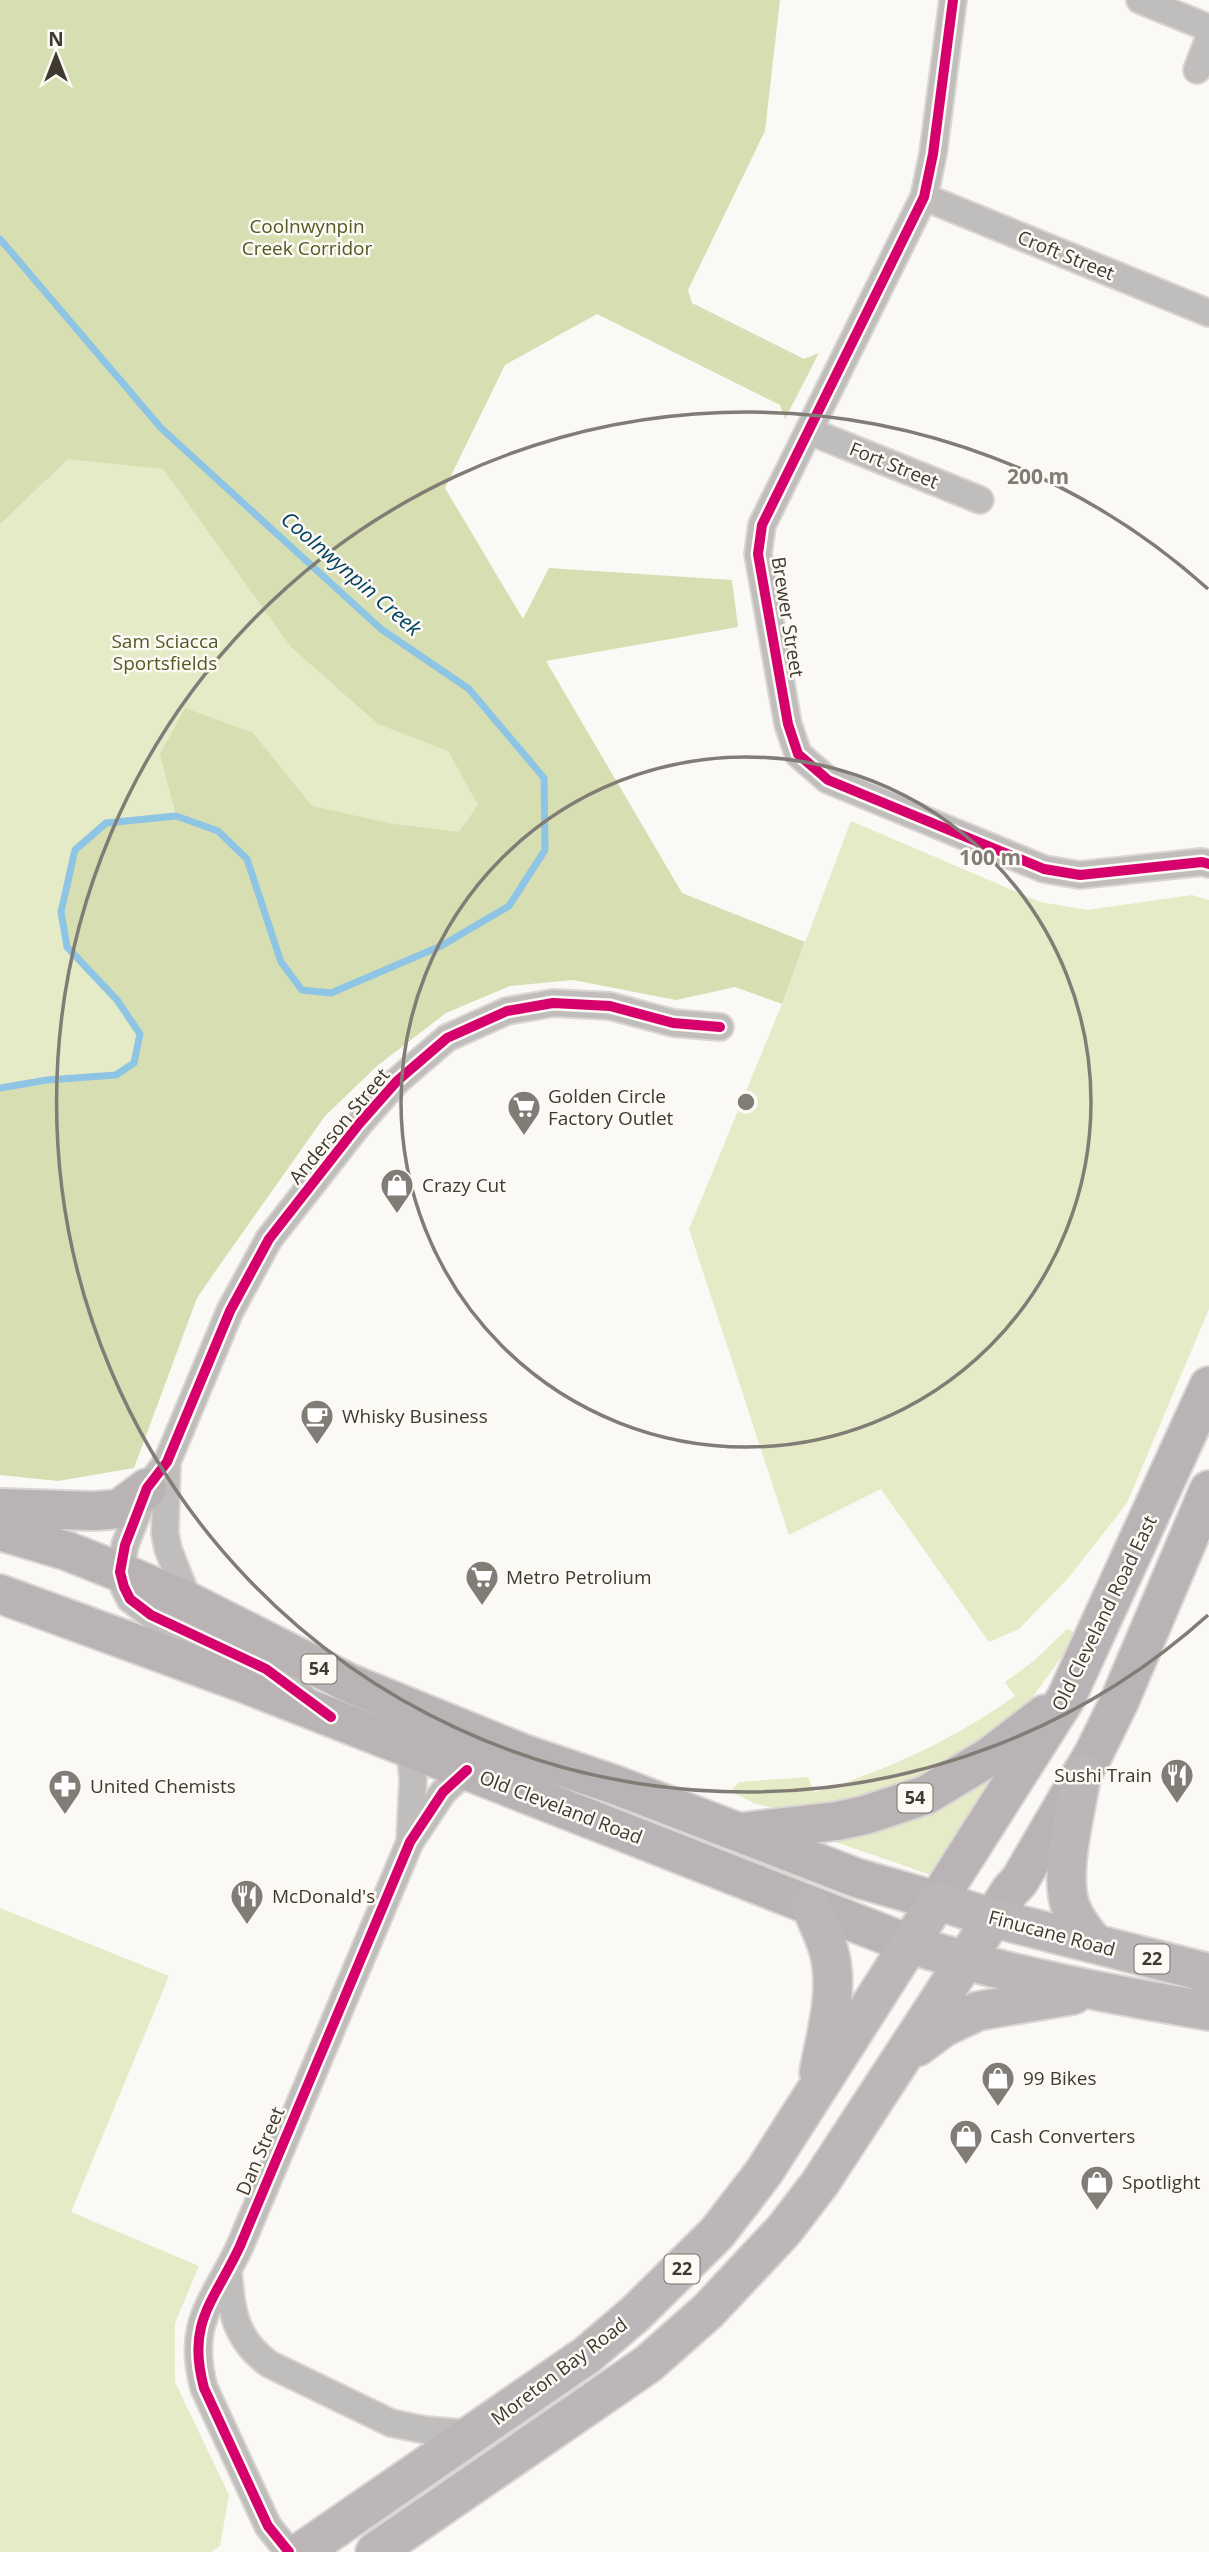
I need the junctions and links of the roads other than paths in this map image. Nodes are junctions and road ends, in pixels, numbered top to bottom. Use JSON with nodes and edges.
{"nodes":[{"id":1,"x":953,"y":0,"type":"edge"},
{"id":2,"x":1140,"y":0,"type":"edge"},
{"id":3,"x":1209,"y":28,"type":"edge"},
{"id":4,"x":1209,"y":38,"type":"edge"},
{"id":5,"x":1197,"y":70,"type":"dead end"},
{"id":6,"x":924,"y":197,"type":"junction"},
{"id":7,"x":1209,"y":313,"type":"edge"},
{"id":8,"x":809,"y":431,"type":"junction"},
{"id":9,"x":980,"y":500,"type":"dead end"},
{"id":10,"x":1209,"y":864,"type":"edge"},
{"id":11,"x":720,"y":1027,"type":"dead end"},
{"id":12,"x":1209,"y":1386,"type":"edge"},
{"id":13,"x":157,"y":1475,"type":"junction"},
{"id":14,"x":1209,"y":1490,"type":"edge"},
{"id":15,"x":0,"y":1508,"type":"edge"},
{"id":16,"x":0,"y":1531,"type":"edge"},
{"id":17,"x":120,"y":1572,"type":"junction"},
{"id":18,"x":0,"y":1594,"type":"edge"},
{"id":19,"x":189,"y":1602,"type":"junction"},
{"id":20,"x":1066,"y":1698,"type":"junction"},
{"id":21,"x":331,"y":1717,"type":"junction"},
{"id":22,"x":410,"y":1748,"type":"junction"},
{"id":23,"x":467,"y":1770,"type":"junction"},
{"id":24,"x":1082,"y":1773,"type":"junction"},
{"id":25,"x":737,"y":1833,"type":"junction"},
{"id":26,"x":410,"y":1842,"type":"junction"},
{"id":27,"x":937,"y":1901,"type":"junction"},
{"id":28,"x":811,"y":1906,"type":"junction"},
{"id":29,"x":993,"y":1918,"type":"junction"},
{"id":30,"x":909,"y":1944,"type":"junction"},
{"id":31,"x":1095,"y":1944,"type":"junction"},
{"id":32,"x":964,"y":1961,"type":"junction"},
{"id":33,"x":1209,"y":1973,"type":"edge"},
{"id":34,"x":1096,"y":1991,"type":"junction"},
{"id":35,"x":1209,"y":2011,"type":"edge"},
{"id":36,"x":905,"y":2055,"type":"junction"},
{"id":37,"x":817,"y":2088,"type":"junction"},
{"id":38,"x":228,"y":2271,"type":"junction"},
{"id":39,"x":473,"y":2434,"type":"junction"},
{"id":40,"x":289,"y":2552,"type":"edge"},
{"id":41,"x":300,"y":2552,"type":"edge"},
{"id":42,"x":375,"y":2552,"type":"edge"}],
"edges":[{"from":1,"to":6,"type":"street","name":"Brewer Street"},
{"from":2,"to":3,"type":"street"},
{"from":4,"to":5,"type":"street"},
{"from":6,"to":7,"type":"street","name":"Croft Street"},
{"from":6,"to":8,"type":"street","name":"Brewer Street"},
{"from":8,"to":9,"type":"street","name":"Fort Street"},
{"from":8,"to":10,"type":"street","name":"Brewer Street"},
{"from":11,"to":13,"type":"street","name":"Anderson Street"},
{"from":12,"to":20,"type":"main road","name":"Old Cleveland Road East","number":"54"},
{"from":13,"to":15,"type":"main road"},
{"from":13,"to":17,"type":"street","name":"Anderson Street"},
{"from":13,"to":19,"type":"street"},
{"from":14,"to":24,"type":"main road"},
{"from":16,"to":17,"type":"main road","name":"Old Cleveland Road","number":"54"},
{"from":17,"to":19,"type":"main road","name":"Old Cleveland Road","number":"54"},
{"from":17,"to":21,"type":"street"},
{"from":18,"to":21,"type":"main road","name":"Old Cleveland Road","number":"54"},
{"from":19,"to":25,"type":"main road","name":"Old Cleveland Road","number":"54"},
{"from":20,"to":25,"type":"main road","number":"54"},
{"from":20,"to":27,"type":"main road","name":"Old Cleveland Road East","number":"54"},
{"from":21,"to":22,"type":"main road","name":"Old Cleveland Road","number":"54"},
{"from":22,"to":23,"type":"main road","name":"Old Cleveland Road","number":"54"},
{"from":22,"to":26,"type":"street","name":"Dan Street"},
{"from":23,"to":26,"type":"street","name":"Dan Street"},
{"from":23,"to":28,"type":"main road","name":"Old Cleveland Road","number":"54"},
{"from":24,"to":29,"type":"main road"},
{"from":24,"to":31,"type":"highway"},
{"from":25,"to":27,"type":"main road","name":"Old Cleveland Road","number":"54"},
{"from":26,"to":38,"type":"street","name":"Dan Street"},
{"from":27,"to":29,"type":"highway","name":"Finucane Road","number":"22"},
{"from":27,"to":30,"type":"highway","name":"Moreton Bay Road","number":"22"},
{"from":28,"to":30,"type":"main road","name":"Old Cleveland Road","number":"54"},
{"from":28,"to":37,"type":"highway"},
{"from":29,"to":31,"type":"highway","name":"Finucane Road","number":"22"},
{"from":29,"to":32,"type":"highway"},
{"from":30,"to":32,"type":"highway","name":"Old Cleveland Road","number":"54"},
{"from":30,"to":37,"type":"highway","name":"Moreton Bay Road","number":"22"},
{"from":31,"to":33,"type":"highway","name":"Finucane Road","number":"22"},
{"from":32,"to":34,"type":"highway","number":"22"},
{"from":32,"to":36,"type":"highway","number":"22"},
{"from":34,"to":35,"type":"highway","number":"22"},
{"from":34,"to":36,"type":"highway"},
{"from":36,"to":42,"type":"highway","number":"22"},
{"from":37,"to":39,"type":"highway","name":"Moreton Bay Road","number":"22"},
{"from":38,"to":39,"type":"street","name":"Dan Street"},
{"from":38,"to":40,"type":"street","name":"Dan Street"},
{"from":39,"to":41,"type":"highway","name":"Moreton Bay Road","number":"22"}]}
